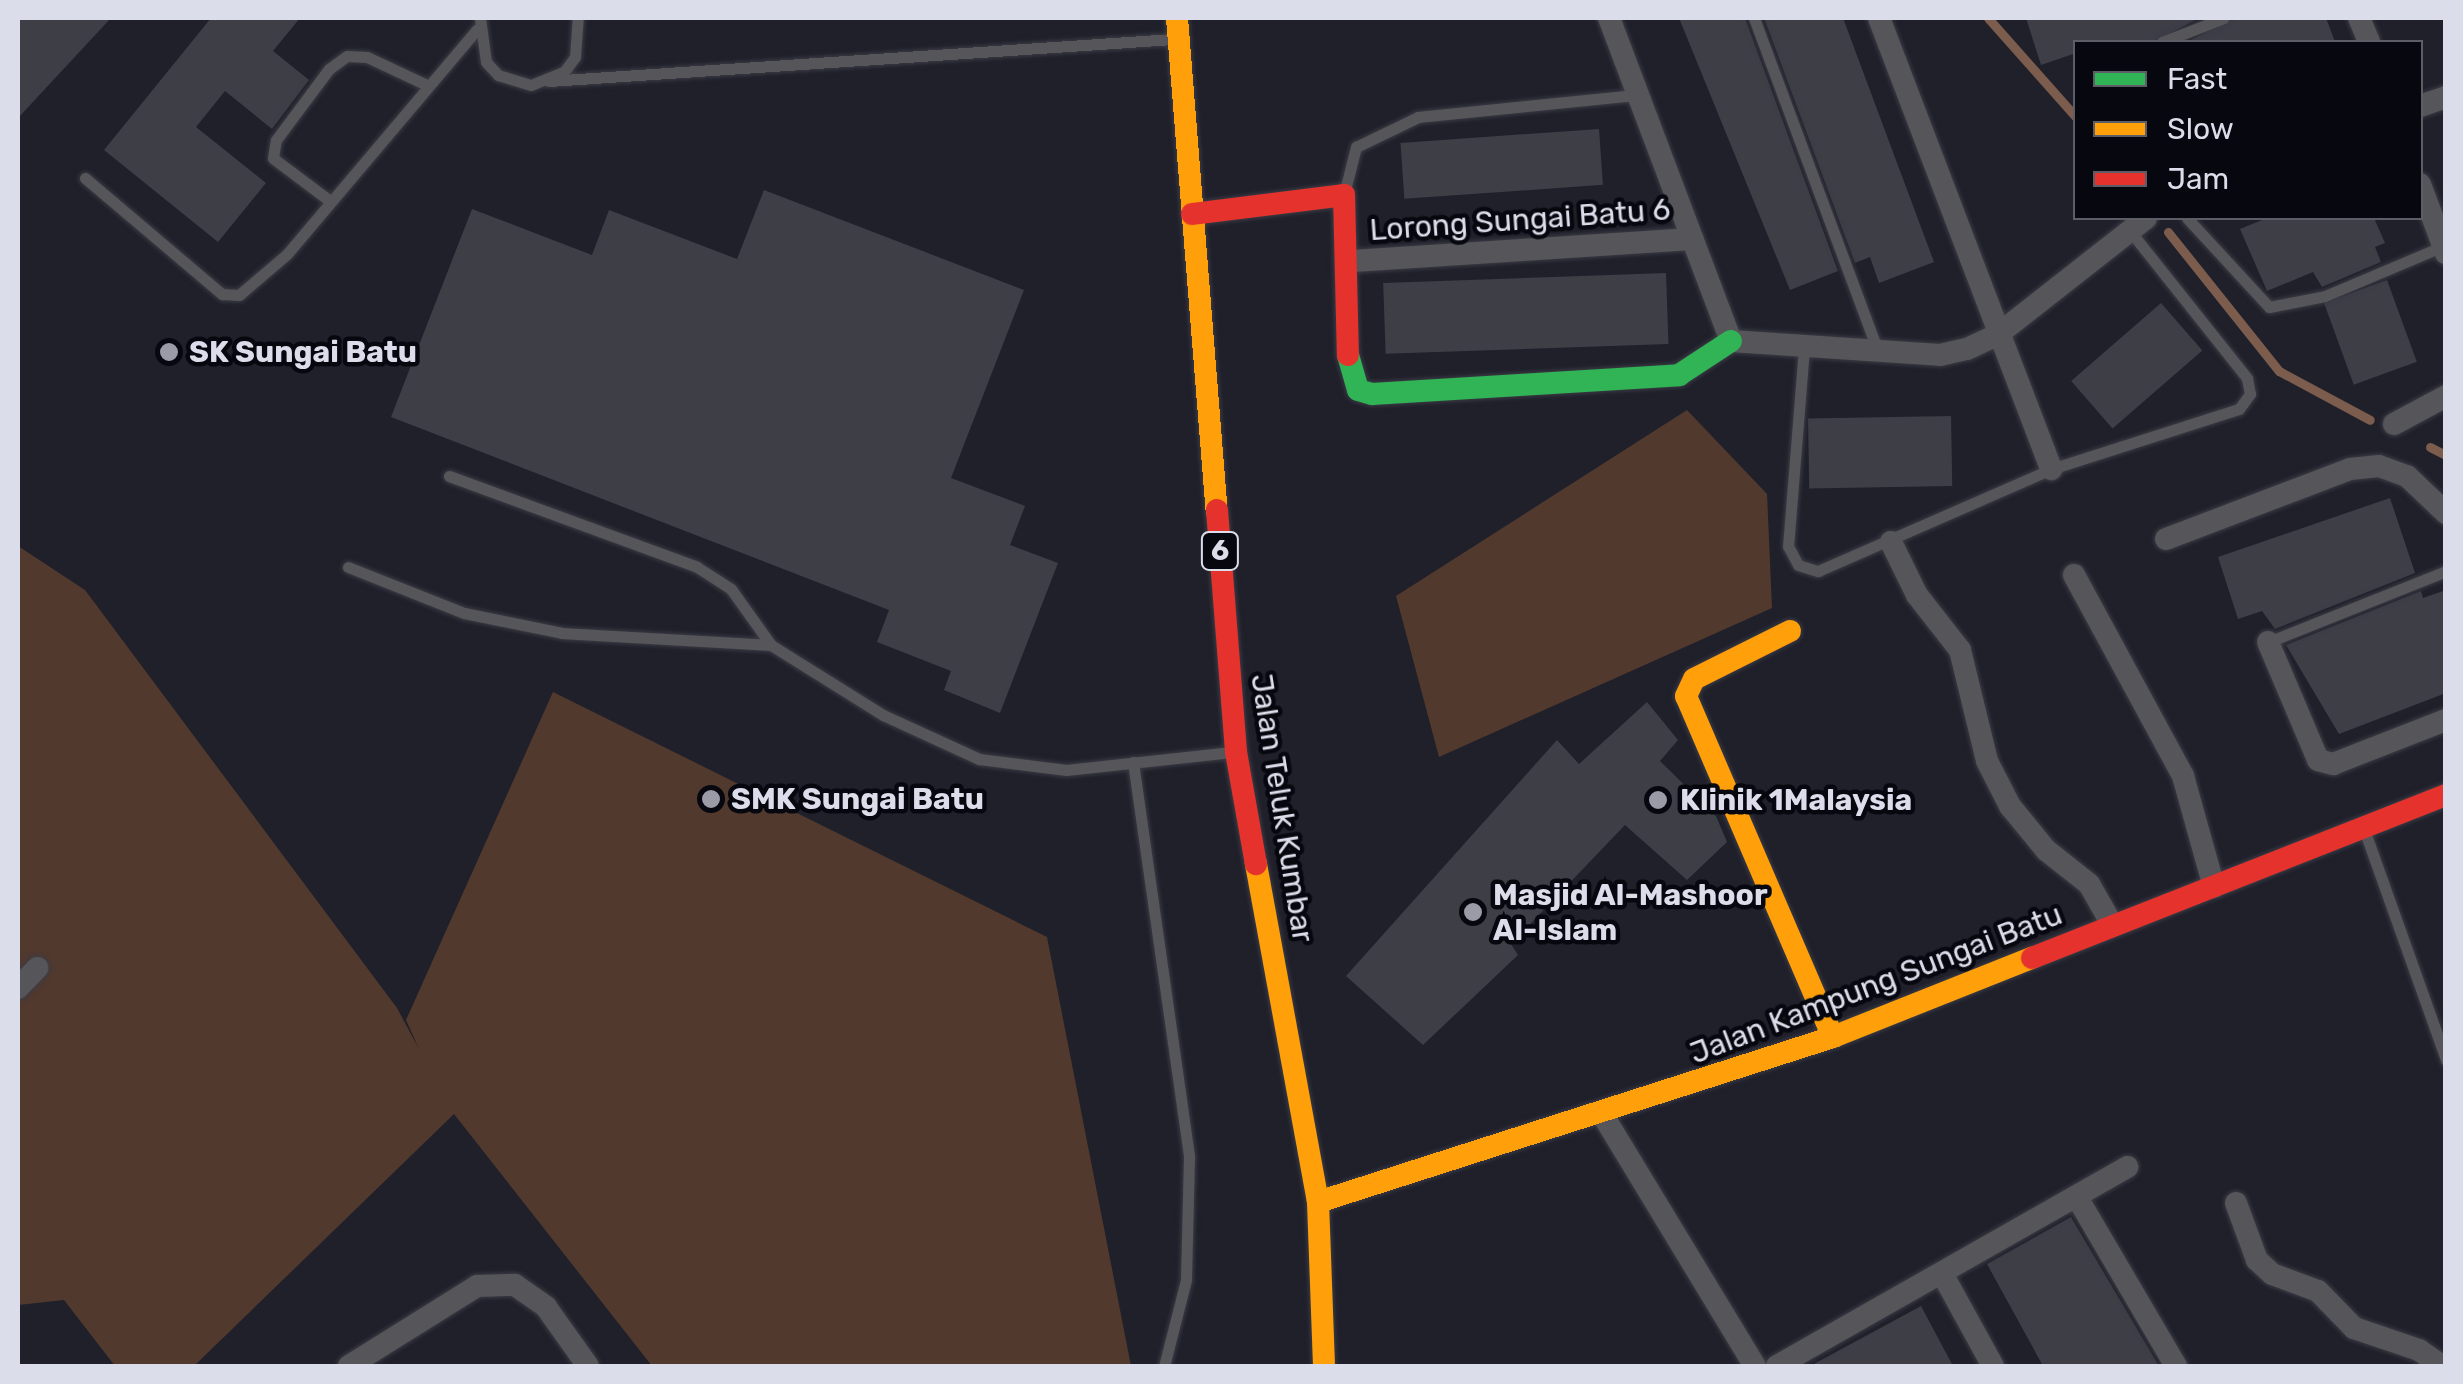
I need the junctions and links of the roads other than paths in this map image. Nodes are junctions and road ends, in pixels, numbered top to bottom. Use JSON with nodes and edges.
{"nodes":[{"id":1,"x":578,"y":18,"type":"edge"},
{"id":2,"x":1609,"y":18,"type":"edge"},
{"id":3,"x":1754,"y":18,"type":"edge"},
{"id":4,"x":1879,"y":18,"type":"edge"},
{"id":5,"x":2224,"y":18,"type":"edge"},
{"id":6,"x":478,"y":23,"type":"edge"},
{"id":7,"x":1178,"y":28,"type":"edge"},
{"id":8,"x":2167,"y":40,"type":"edge"},
{"id":9,"x":549,"y":81,"type":"junction"},
{"id":10,"x":427,"y":86,"type":"junction"},
{"id":11,"x":1636,"y":96,"type":"junction"},
{"id":12,"x":86,"y":178,"type":"dead end"},
{"id":13,"x":2423,"y":192,"type":"edge"},
{"id":14,"x":1344,"y":196,"type":"junction"},
{"id":15,"x":330,"y":201,"type":"junction"},
{"id":16,"x":1192,"y":214,"type":"junction"},
{"id":17,"x":2189,"y":220,"type":"edge"},
{"id":18,"x":2138,"y":224,"type":"edge"},
{"id":19,"x":1692,"y":240,"type":"junction"},
{"id":20,"x":2445,"y":248,"type":"edge"},
{"id":21,"x":1352,"y":261,"type":"junction"},
{"id":22,"x":1997,"y":335,"type":"junction"},
{"id":23,"x":1731,"y":342,"type":"junction"},
{"id":24,"x":1804,"y":348,"type":"junction"},
{"id":25,"x":1878,"y":351,"type":"junction"},
{"id":26,"x":2446,"y":396,"type":"edge"},
{"id":27,"x":2387,"y":445,"type":"junction"},
{"id":28,"x":2051,"y":469,"type":"junction"},
{"id":29,"x":449,"y":476,"type":"dead end"},
{"id":30,"x":2446,"y":514,"type":"edge"},
{"id":31,"x":2166,"y":539,"type":"dead end"},
{"id":32,"x":1891,"y":542,"type":"junction"},
{"id":33,"x":348,"y":567,"type":"dead end"},
{"id":34,"x":2446,"y":572,"type":"edge"},
{"id":35,"x":2074,"y":575,"type":"dead end"},
{"id":36,"x":1790,"y":630,"type":"dead end"},
{"id":37,"x":2268,"y":642,"type":"joint"},
{"id":38,"x":771,"y":645,"type":"junction"},
{"id":39,"x":2446,"y":720,"type":"edge"},
{"id":40,"x":1236,"y":752,"type":"junction"},
{"id":41,"x":1134,"y":762,"type":"junction"},
{"id":42,"x":2446,"y":795,"type":"edge"},
{"id":43,"x":2364,"y":828,"type":"junction"},
{"id":44,"x":2214,"y":887,"type":"junction"},
{"id":45,"x":2113,"y":926,"type":"junction"},
{"id":46,"x":36,"y":968,"type":"dead end"},
{"id":47,"x":18,"y":988,"type":"edge"},
{"id":48,"x":1833,"y":1037,"type":"junction"},
{"id":49,"x":2446,"y":1060,"type":"edge"},
{"id":50,"x":1604,"y":1116,"type":"junction"},
{"id":51,"x":2127,"y":1166,"type":"dead end"},
{"id":52,"x":2078,"y":1199,"type":"junction"},
{"id":53,"x":1318,"y":1202,"type":"junction"},
{"id":54,"x":2236,"y":1203,"type":"dead end"},
{"id":55,"x":1944,"y":1277,"type":"junction"},
{"id":56,"x":1814,"y":1358,"type":"edge"},
{"id":57,"x":349,"y":1366,"type":"edge"},
{"id":58,"x":588,"y":1366,"type":"edge"},
{"id":59,"x":1164,"y":1366,"type":"edge"},
{"id":60,"x":1324,"y":1366,"type":"edge"},
{"id":61,"x":1755,"y":1366,"type":"edge"},
{"id":62,"x":1777,"y":1366,"type":"edge"},
{"id":63,"x":1993,"y":1366,"type":"edge"},
{"id":64,"x":2176,"y":1366,"type":"edge"},
{"id":65,"x":2442,"y":1366,"type":"edge"}],
"edges":[{"from":1,"to":9,"type":"lane"},
{"from":2,"to":11,"type":"street"},
{"from":3,"to":25,"type":"lane"},
{"from":4,"to":22,"type":"street"},
{"from":5,"to":8,"type":"lane"},
{"from":6,"to":9,"type":"lane"},
{"from":6,"to":10,"type":"lane"},
{"from":7,"to":9,"type":"lane"},
{"from":7,"to":16,"type":"street","name":"Jalan Teluk Kumbar","number":"6"},
{"from":10,"to":15,"type":"lane"},
{"from":10,"to":15,"type":"lane"},
{"from":11,"to":14,"type":"lane"},
{"from":11,"to":19,"type":"street"},
{"from":12,"to":15,"type":"lane"},
{"from":13,"to":20,"type":"street"},
{"from":14,"to":16,"type":"street"},
{"from":14,"to":21,"type":"street"},
{"from":16,"to":40,"type":"street","name":"Jalan Teluk Kumbar","number":"6"},
{"from":17,"to":20,"type":"lane"},
{"from":18,"to":22,"type":"street"},
{"from":18,"to":28,"type":"lane"},
{"from":19,"to":21,"type":"street","name":"Lorong Sungai Batu 6"},
{"from":19,"to":23,"type":"street"},
{"from":21,"to":23,"type":"street"},
{"from":22,"to":25,"type":"street"},
{"from":22,"to":28,"type":"street"},
{"from":23,"to":24,"type":"street"},
{"from":24,"to":25,"type":"street"},
{"from":24,"to":32,"type":"lane"},
{"from":26,"to":27,"type":"street"},
{"from":27,"to":30,"type":"street"},
{"from":27,"to":31,"type":"street"},
{"from":28,"to":32,"type":"lane"},
{"from":29,"to":38,"type":"lane"},
{"from":32,"to":45,"type":"street"},
{"from":33,"to":38,"type":"lane"},
{"from":34,"to":37,"type":"lane"},
{"from":35,"to":44,"type":"street"},
{"from":36,"to":48,"type":"street"},
{"from":37,"to":39,"type":"street"},
{"from":38,"to":41,"type":"lane"},
{"from":40,"to":41,"type":"lane"},
{"from":40,"to":53,"type":"street","name":"Jalan Teluk Kumbar","number":"6"},
{"from":41,"to":59,"type":"lane"},
{"from":42,"to":43,"type":"street","name":"Jalan Kampung Sungai Batu"},
{"from":43,"to":44,"type":"street","name":"Jalan Kampung Sungai Batu"},
{"from":43,"to":49,"type":"lane"},
{"from":44,"to":45,"type":"street","name":"Jalan Kampung Sungai Batu"},
{"from":45,"to":48,"type":"street","name":"Jalan Kampung Sungai Batu"},
{"from":46,"to":47,"type":"street"},
{"from":48,"to":50,"type":"street","name":"Jalan Kampung Sungai Batu"},
{"from":50,"to":53,"type":"street","name":"Jalan Kampung Sungai Batu"},
{"from":50,"to":61,"type":"street"},
{"from":51,"to":52,"type":"street"},
{"from":52,"to":55,"type":"street"},
{"from":52,"to":64,"type":"street"},
{"from":53,"to":60,"type":"street","name":"Jalan Teluk Kumbar","number":"6"},
{"from":54,"to":65,"type":"street"},
{"from":55,"to":56,"type":"street"},
{"from":55,"to":63,"type":"street"},
{"from":56,"to":62,"type":"street"},
{"from":57,"to":58,"type":"street"}]}
